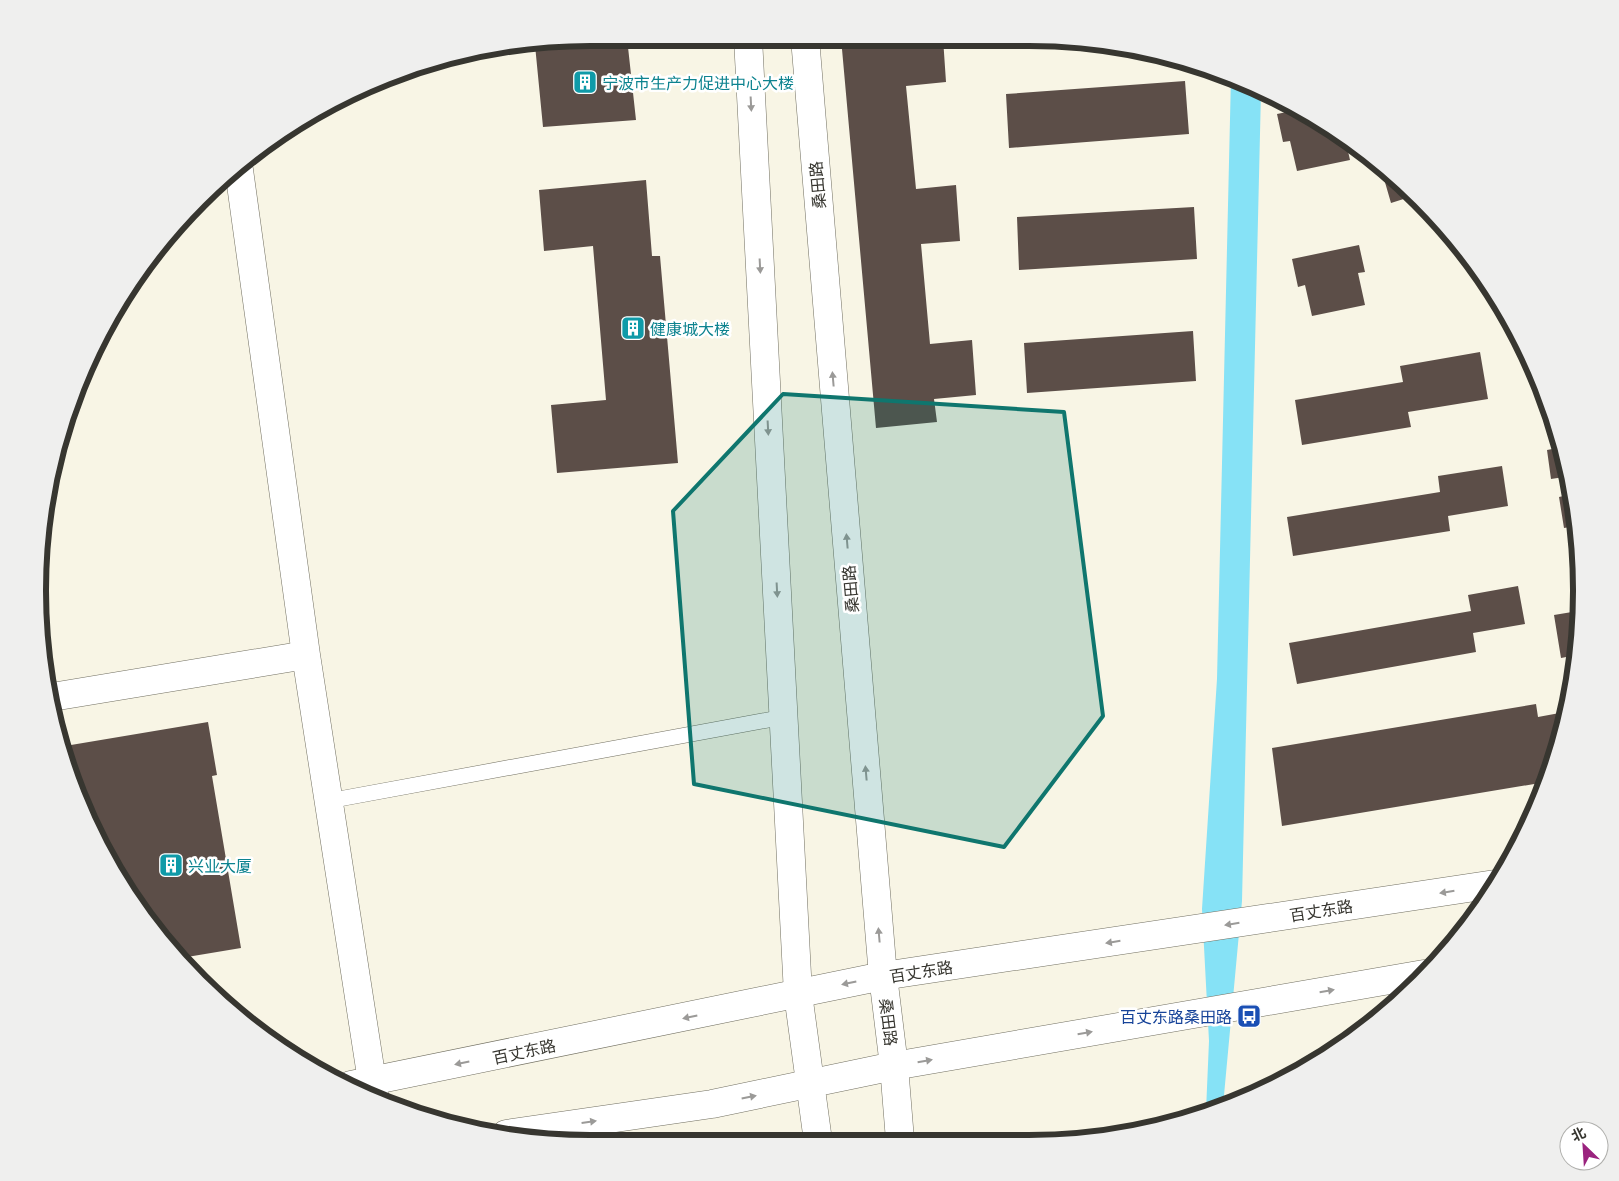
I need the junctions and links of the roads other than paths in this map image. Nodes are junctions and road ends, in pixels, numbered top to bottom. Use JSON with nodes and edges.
{"nodes":[{"id":1,"x":748,"y":46,"type":"edge"},
{"id":2,"x":806,"y":46,"type":"edge"},
{"id":3,"x":239,"y":175,"type":"edge"},
{"id":4,"x":306,"y":655,"type":"junction"},
{"id":5,"x":57,"y":696,"type":"edge"},
{"id":6,"x":784,"y":717,"type":"junction"},
{"id":7,"x":328,"y":800,"type":"junction"},
{"id":8,"x":1486,"y":885,"type":"edge"},
{"id":9,"x":883,"y":976,"type":"junction"},
{"id":10,"x":1412,"y":976,"type":"edge"},
{"id":11,"x":798,"y":994,"type":"junction"},
{"id":12,"x":894,"y":1066,"type":"junction"},
{"id":13,"x":812,"y":1084,"type":"junction"},
{"id":14,"x":366,"y":1086,"type":"edge"},
{"id":15,"x":368,"y":1087,"type":"edge"},
{"id":16,"x":527,"y":1131,"type":"edge"},
{"id":17,"x":817,"y":1135,"type":"edge"},
{"id":18,"x":900,"y":1135,"type":"edge"}],
"edges":[{"from":1,"to":6,"type":"main road","one_way":true},
{"from":9,"to":2,"type":"main road","name":"桑田路","one_way":true},
{"from":3,"to":4,"type":"main road"},
{"from":4,"to":5,"type":"main road"},
{"from":4,"to":7,"type":"main road"},
{"from":6,"to":7,"type":"lane"},
{"from":6,"to":11,"type":"main road"},
{"from":7,"to":14,"type":"main road"},
{"from":8,"to":9,"type":"main road","name":"百丈东路","one_way":true},
{"from":9,"to":11,"type":"main road","name":"百丈东路","one_way":true},
{"from":9,"to":12,"type":"main road","name":"桑田路"},
{"from":12,"to":10,"type":"main road","one_way":true},
{"from":11,"to":13,"type":"main road"},
{"from":11,"to":15,"type":"main road","name":"百丈东路","one_way":true},
{"from":12,"to":13,"type":"main road"},
{"from":12,"to":18,"type":"main road","name":"桑田路"},
{"from":16,"to":13,"type":"main road","one_way":true},
{"from":13,"to":17,"type":"main road"}]}
